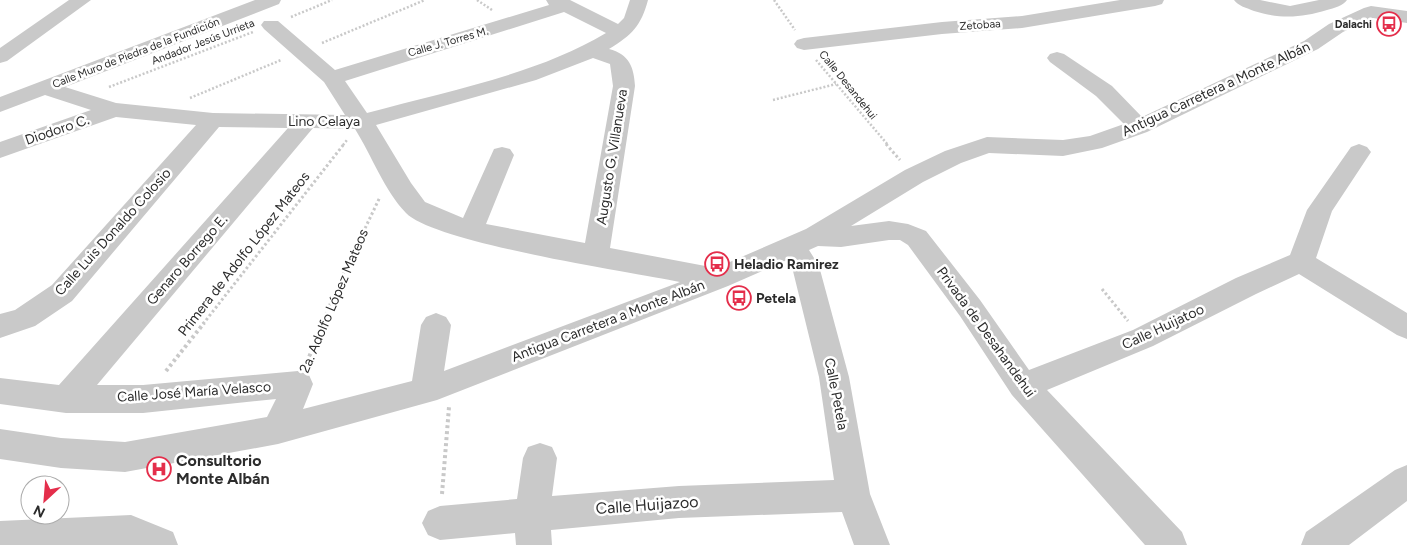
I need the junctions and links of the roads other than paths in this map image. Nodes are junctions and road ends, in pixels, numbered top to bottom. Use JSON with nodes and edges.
{"nodes":[{"id":1,"x":82,"y":0,"type":"edge"},
{"id":2,"x":272,"y":0,"type":"edge"},
{"id":3,"x":639,"y":0,"type":"edge"},
{"id":4,"x":1021,"y":0,"type":"edge"},
{"id":5,"x":1155,"y":0,"type":"edge"},
{"id":6,"x":1243,"y":0,"type":"edge"},
{"id":7,"x":1338,"y":0,"type":"edge"},
{"id":8,"x":560,"y":3,"type":"edge"},
{"id":9,"x":1383,"y":8,"type":"edge"},
{"id":10,"x":1041,"y":18,"type":"junction"},
{"id":11,"x":271,"y":25,"type":"road end"},
{"id":12,"x":621,"y":33,"type":"junction"},
{"id":13,"x":804,"y":44,"type":"road end"},
{"id":14,"x":591,"y":51,"type":"junction"},
{"id":15,"x":0,"y":57,"type":"edge"},
{"id":16,"x":1057,"y":58,"type":"dead end"},
{"id":17,"x":332,"y":78,"type":"junction"},
{"id":18,"x":45,"y":88,"type":"junction"},
{"id":19,"x":0,"y":105,"type":"edge"},
{"id":20,"x":114,"y":110,"type":"junction"},
{"id":21,"x":213,"y":120,"type":"junction"},
{"id":22,"x":307,"y":121,"type":"junction"},
{"id":23,"x":361,"y":122,"type":"junction"},
{"id":24,"x":1139,"y":127,"type":"junction"},
{"id":25,"x":0,"y":150,"type":"edge"},
{"id":26,"x":1359,"y":152,"type":"dead end"},
{"id":27,"x":502,"y":155,"type":"dead end"},
{"id":28,"x":471,"y":230,"type":"junction"},
{"id":29,"x":804,"y":240,"type":"junction"},
{"id":30,"x":596,"y":255,"type":"junction"},
{"id":31,"x":1301,"y":262,"type":"junction"},
{"id":32,"x":718,"y":279,"type":"junction"},
{"id":33,"x":436,"y":325,"type":"dead end"},
{"id":34,"x":0,"y":326,"type":"edge"},
{"id":35,"x":1407,"y":327,"type":"edge"},
{"id":36,"x":298,"y":384,"type":"joint"},
{"id":37,"x":438,"y":386,"type":"junction"},
{"id":38,"x":1023,"y":386,"type":"junction"},
{"id":39,"x":0,"y":391,"type":"edge"},
{"id":40,"x":66,"y":399,"type":"junction"},
{"id":41,"x":278,"y":430,"type":"junction"},
{"id":42,"x":0,"y":444,"type":"edge"},
{"id":43,"x":540,"y":458,"type":"dead end"},
{"id":44,"x":1407,"y":481,"type":"edge"},
{"id":45,"x":853,"y":494,"type":"junction"},
{"id":46,"x":440,"y":523,"type":"road end"},
{"id":47,"x":533,"y":530,"type":"edge"},
{"id":48,"x":0,"y":539,"type":"edge"},
{"id":49,"x":160,"y":545,"type":"edge"},
{"id":50,"x":872,"y":545,"type":"edge"},
{"id":51,"x":1169,"y":545,"type":"edge"},
{"id":52,"x":1319,"y":545,"type":"edge"}],
"edges":[{"from":1,"to":15,"type":"street"},
{"from":2,"to":18,"type":"street","name":"Calle Muro de Piedra de la Fundición"},
{"from":3,"to":12,"type":"street"},
{"from":4,"to":10,"type":"street"},
{"from":5,"to":10,"type":"street","name":"Zetobaa"},
{"from":6,"to":7,"type":"street"},
{"from":8,"to":12,"type":"street"},
{"from":8,"to":17,"type":"street","name":"Calle J. Torres M."},
{"from":9,"to":24,"type":"street","name":"Antigua Carretera a Monte Albán"},
{"from":10,"to":13,"type":"street","name":"Zetobaa"},
{"from":11,"to":17,"type":"street"},
{"from":12,"to":14,"type":"street","name":"Lino Celaya"},
{"from":14,"to":23,"type":"street","name":"Lino Celaya"},
{"from":14,"to":30,"type":"street","name":"Augusto G. Villanueva"},
{"from":16,"to":24,"type":"street"},
{"from":17,"to":23,"type":"street"},
{"from":18,"to":19,"type":"street","name":"Calle Muro de Piedra de la Fundición"},
{"from":18,"to":20,"type":"street","name":"Lino Celaya"},
{"from":20,"to":21,"type":"street","name":"Lino Celaya"},
{"from":20,"to":25,"type":"street","name":"Diodoro C."},
{"from":21,"to":22,"type":"street","name":"Lino Celaya"},
{"from":21,"to":34,"type":"street","name":"Calle Luis Donaldo Colosio"},
{"from":22,"to":23,"type":"street","name":"Lino Celaya"},
{"from":22,"to":40,"type":"street","name":"Genaro Borrego E."},
{"from":23,"to":28,"type":"street"},
{"from":24,"to":29,"type":"street","name":"Antigua Carretera a Monte Albán"},
{"from":26,"to":31,"type":"street"},
{"from":27,"to":28,"type":"street"},
{"from":28,"to":30,"type":"street"},
{"from":29,"to":32,"type":"street","name":"Antigua Carretera a Monte Albán"},
{"from":29,"to":38,"type":"street","name":"Privada de Desahandehui"},
{"from":29,"to":45,"type":"street","name":"Calle Petela"},
{"from":30,"to":32,"type":"street"},
{"from":31,"to":35,"type":"street"},
{"from":31,"to":38,"type":"street","name":"Calle Huijatoo"},
{"from":32,"to":37,"type":"street","name":"Antigua Carretera a Monte Albán"},
{"from":33,"to":37,"type":"street"},
{"from":36,"to":40,"type":"street","name":"Calle José María Velasco"},
{"from":36,"to":41,"type":"street","name":"2a. Adolfo López Mateos"},
{"from":37,"to":41,"type":"street","name":"Antigua Carretera a Monte Albán"},
{"from":38,"to":51,"type":"street","name":"Privada de Desahandehui"},
{"from":39,"to":40,"type":"street","name":"Calle José María Velasco"},
{"from":41,"to":42,"type":"street","name":"Antigua Carretera a Monte Albán"},
{"from":43,"to":47,"type":"street"},
{"from":44,"to":52,"type":"street"},
{"from":45,"to":47,"type":"street","name":"Calle Huijazoo"},
{"from":45,"to":50,"type":"street","name":"Calle Petela"},
{"from":46,"to":47,"type":"street","name":"Calle Huijazoo"},
{"from":48,"to":49,"type":"street"}]}
